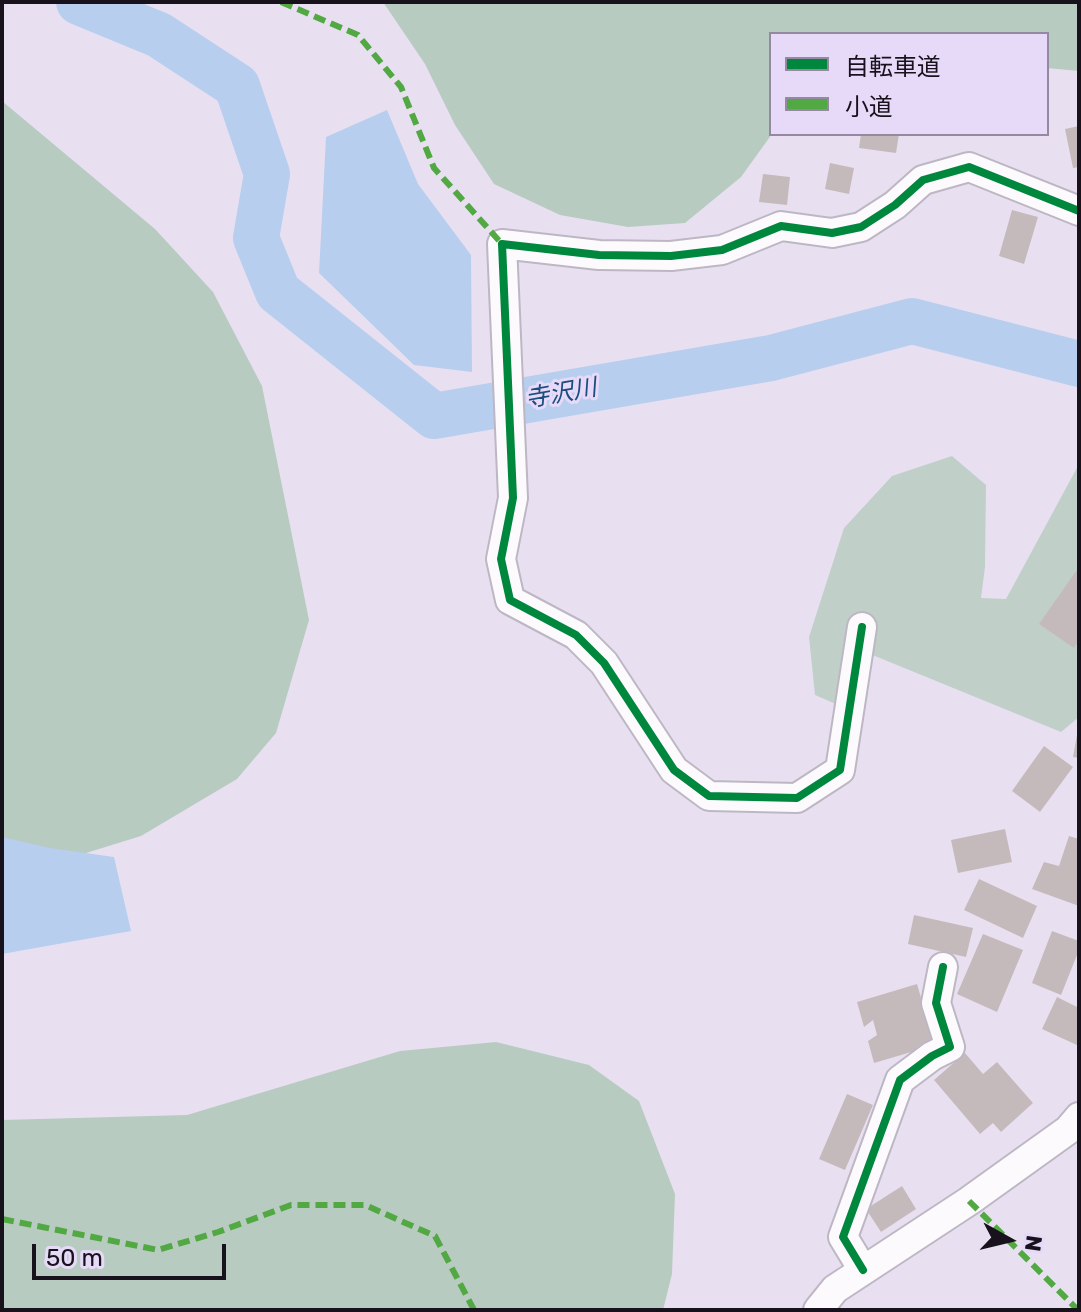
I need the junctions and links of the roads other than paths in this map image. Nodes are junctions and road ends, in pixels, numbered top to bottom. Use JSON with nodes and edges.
{"nodes":[{"id":1,"x":1079,"y":211,"type":"edge"},
{"id":2,"x":862,"y":627,"type":"dead end"},
{"id":3,"x":943,"y":967,"type":"dead end"},
{"id":4,"x":1079,"y":1117,"type":"edge"},
{"id":5,"x":863,"y":1270,"type":"junction"},
{"id":6,"x":818,"y":1310,"type":"edge"}],
"edges":[{"from":1,"to":2,"type":"street"},
{"from":3,"to":5,"type":"street"},
{"from":4,"to":5,"type":"street"},
{"from":5,"to":6,"type":"street"}]}
